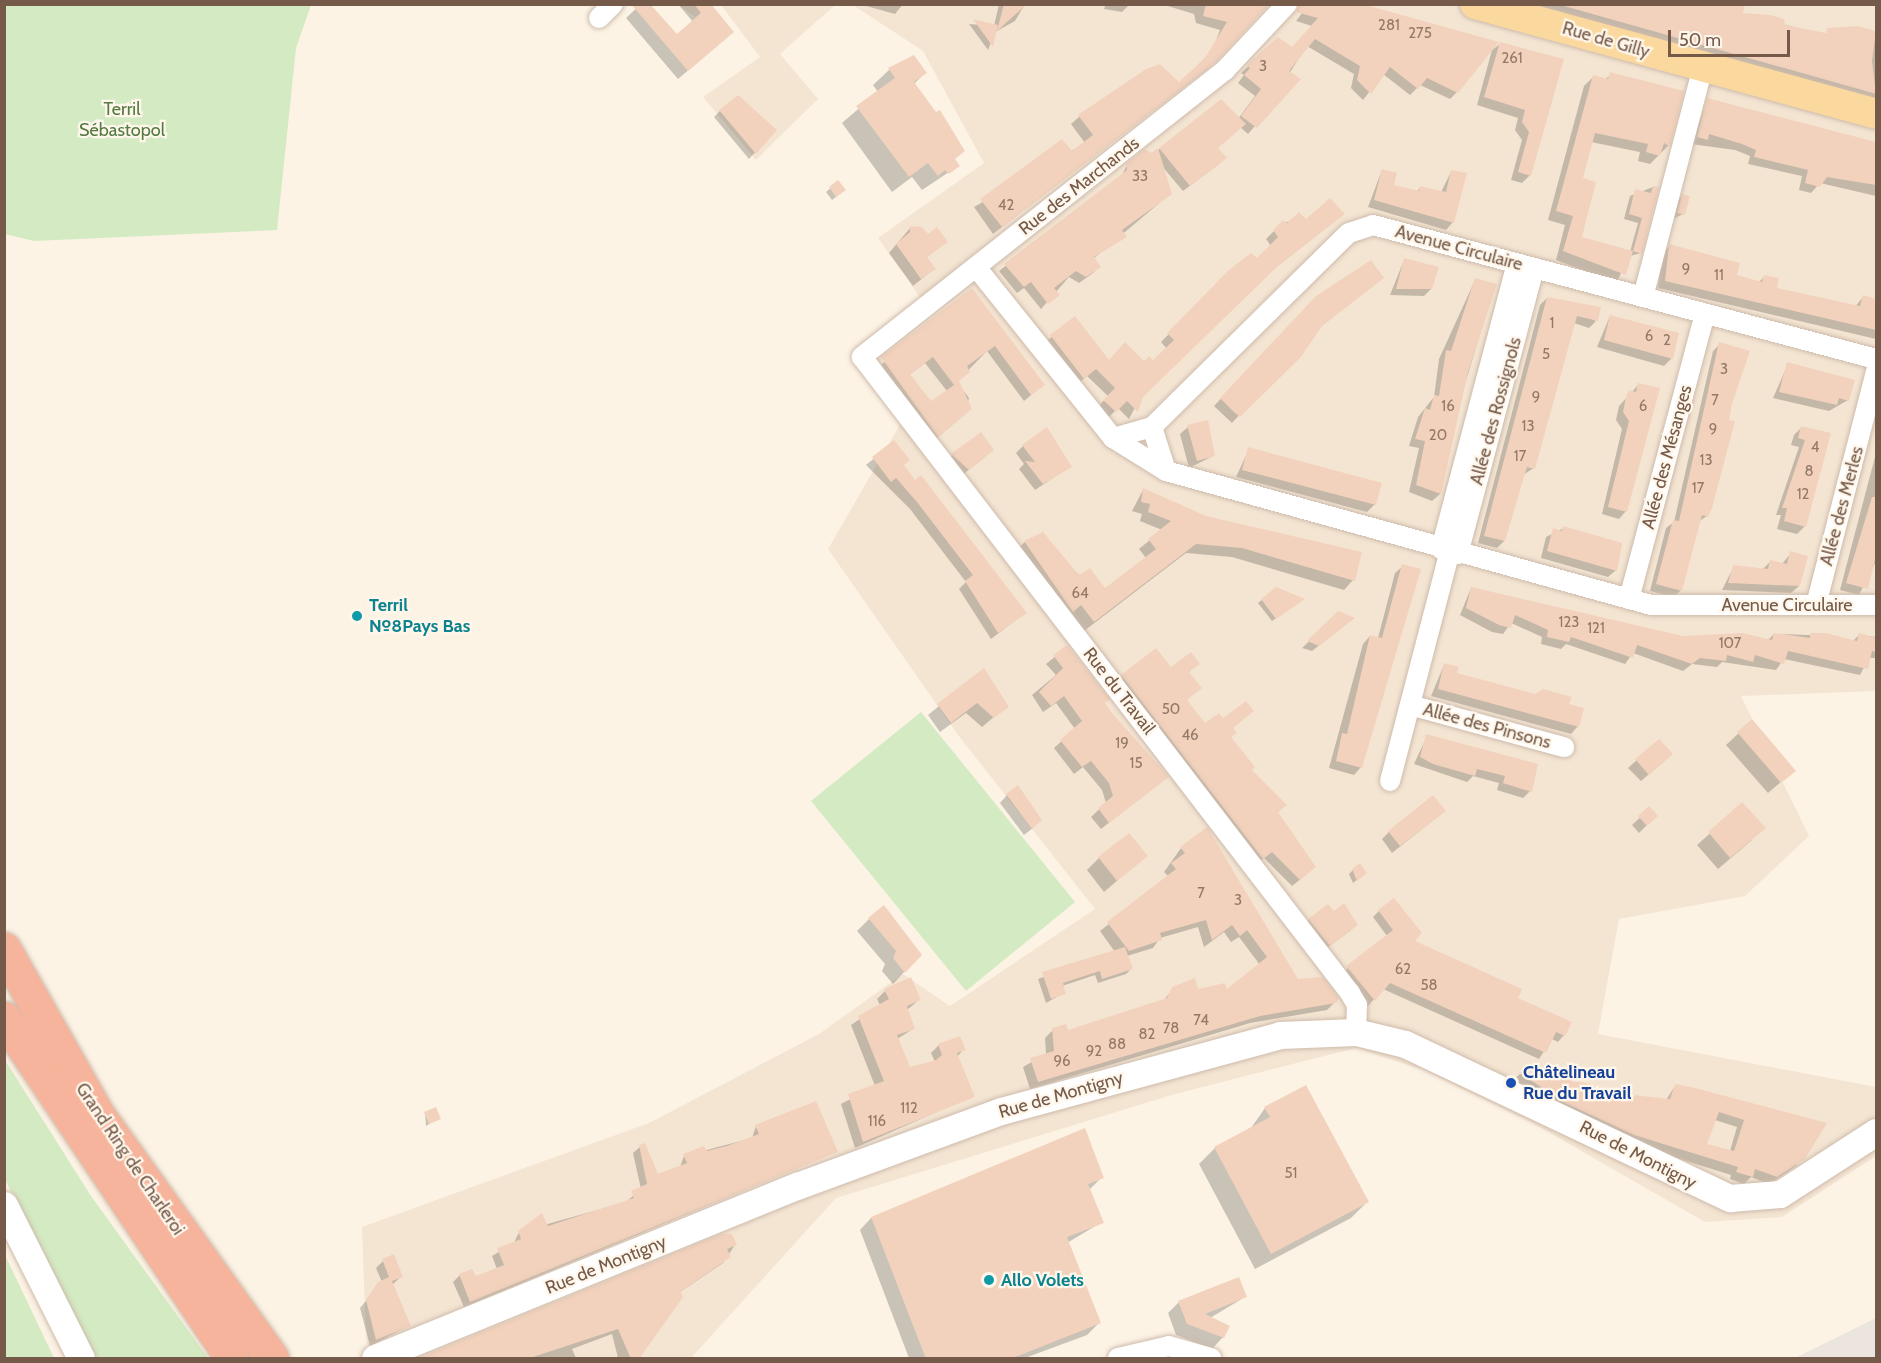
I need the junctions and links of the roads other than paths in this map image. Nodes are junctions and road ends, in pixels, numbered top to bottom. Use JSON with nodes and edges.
{"nodes":[{"id":1,"x":1287,"y":4,"type":"edge"},
{"id":2,"x":1475,"y":4,"type":"edge"},
{"id":3,"x":1703,"y":67,"type":"junction"},
{"id":4,"x":1876,"y":114,"type":"edge"},
{"id":5,"x":1526,"y":266,"type":"junction"},
{"id":6,"x":976,"y":267,"type":"junction"},
{"id":7,"x":1643,"y":297,"type":"junction"},
{"id":8,"x":1705,"y":314,"type":"junction"},
{"id":9,"x":862,"y":357,"type":"joint"},
{"id":10,"x":1876,"y":359,"type":"edge"},
{"id":11,"x":1876,"y":372,"type":"edge"},
{"id":12,"x":1152,"y":427,"type":"junction"},
{"id":13,"x":1113,"y":438,"type":"junction"},
{"id":14,"x":1166,"y":471,"type":"junction"},
{"id":15,"x":1450,"y":551,"type":"junction"},
{"id":16,"x":1629,"y":599,"type":"junction"},
{"id":17,"x":1816,"y":604,"type":"junction"},
{"id":18,"x":1876,"y":605,"type":"edge"},
{"id":19,"x":1410,"y":705,"type":"junction"},
{"id":20,"x":1564,"y":747,"type":"dead end"},
{"id":21,"x":1390,"y":781,"type":"dead end"},
{"id":22,"x":4,"y":949,"type":"edge"},
{"id":23,"x":4,"y":1018,"type":"edge"},
{"id":24,"x":1356,"y":1032,"type":"junction"},
{"id":25,"x":1876,"y":1132,"type":"edge"},
{"id":26,"x":4,"y":1205,"type":"edge"},
{"id":27,"x":4,"y":1236,"type":"edge"},
{"id":28,"x":269,"y":1355,"type":"edge"},
{"id":29,"x":64,"y":1359,"type":"edge"},
{"id":30,"x":81,"y":1359,"type":"edge"},
{"id":31,"x":232,"y":1359,"type":"edge"},
{"id":32,"x":375,"y":1359,"type":"edge"},
{"id":33,"x":1118,"y":1359,"type":"edge"},
{"id":34,"x":1211,"y":1359,"type":"edge"}],
"edges":[{"from":1,"to":6,"type":"street","name":"Rue des Marchands"},
{"from":2,"to":3,"type":"main road","name":"Rue de Gilly"},
{"from":3,"to":4,"type":"main road","name":"Rue de Gilly"},
{"from":3,"to":7,"type":"street"},
{"from":5,"to":7,"type":"street","name":"Avenue Circulaire"},
{"from":5,"to":12,"type":"street","name":"Avenue Circulaire"},
{"from":5,"to":15,"type":"street","name":"Allée des Rossignols"},
{"from":6,"to":9,"type":"street","name":"Rue des Marchands"},
{"from":6,"to":13,"type":"street","name":"Avenue Circulaire"},
{"from":7,"to":8,"type":"street","name":"Avenue Circulaire"},
{"from":8,"to":10,"type":"street","name":"Avenue Circulaire"},
{"from":8,"to":16,"type":"street","name":"Allée des Mésanges"},
{"from":9,"to":24,"type":"street","name":"Rue du Travail"},
{"from":11,"to":17,"type":"street","name":"Allée des Merles"},
{"from":12,"to":13,"type":"street","name":"Avenue Circulaire"},
{"from":12,"to":14,"type":"street"},
{"from":13,"to":14,"type":"street","name":"Avenue Circulaire"},
{"from":14,"to":15,"type":"street","name":"Avenue Circulaire"},
{"from":15,"to":16,"type":"street","name":"Avenue Circulaire"},
{"from":15,"to":19,"type":"street","name":"Allée des Rossignols"},
{"from":16,"to":17,"type":"street","name":"Avenue Circulaire"},
{"from":17,"to":18,"type":"street","name":"Avenue Circulaire"},
{"from":19,"to":20,"type":"street","name":"Allée des Pinsons"},
{"from":19,"to":21,"type":"street","name":"Allée des Rossignols"},
{"from":22,"to":28,"type":"highway","name":"Grand Ring de Charleroi"},
{"from":23,"to":31,"type":"highway","name":"Grand Ring de Charleroi"},
{"from":24,"to":25,"type":"main road","name":"Rue de Montigny"},
{"from":24,"to":32,"type":"main road","name":"Rue de Montigny"},
{"from":26,"to":30,"type":"main road"},
{"from":27,"to":29,"type":"main road"},
{"from":33,"to":34,"type":"street"}]}
